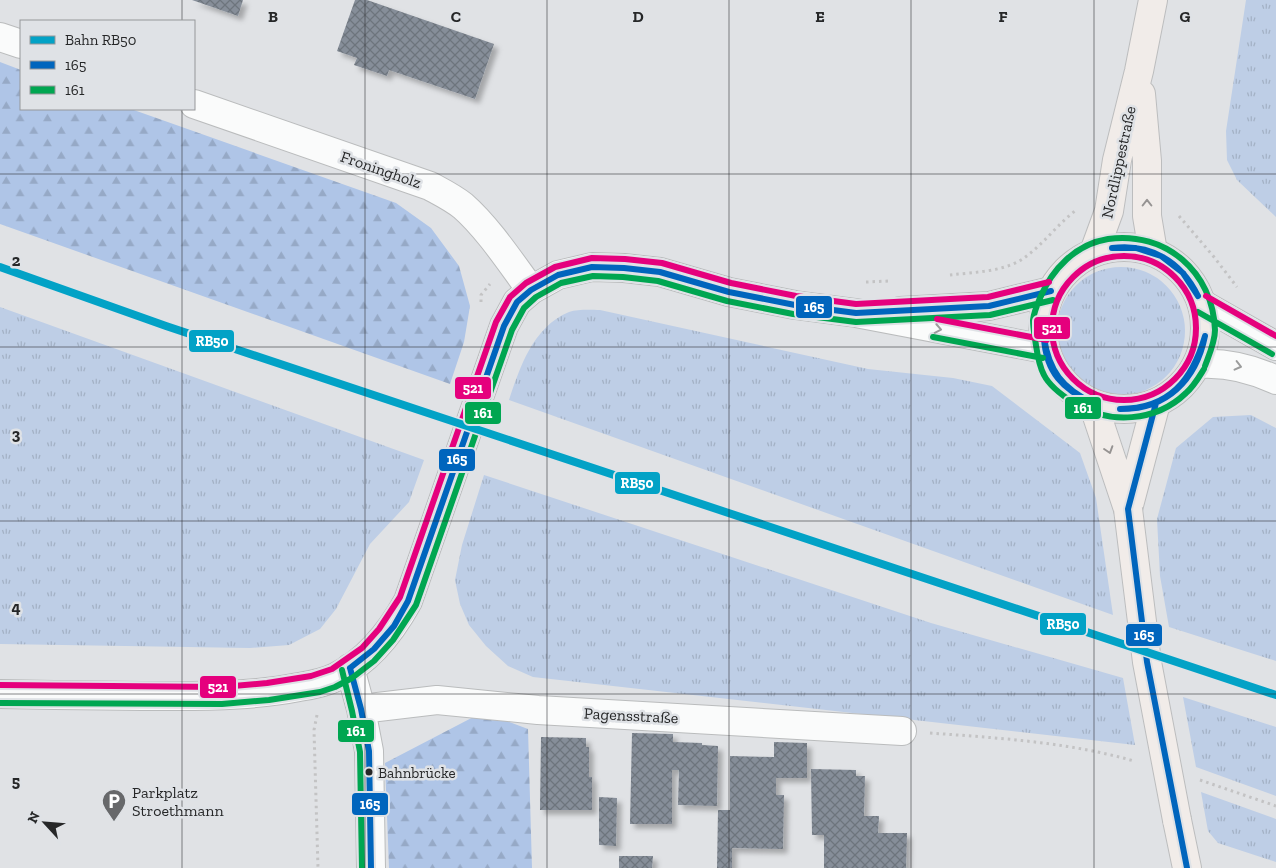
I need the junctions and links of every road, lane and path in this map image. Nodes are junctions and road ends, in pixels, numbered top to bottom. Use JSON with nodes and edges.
{"nodes":[{"id":1,"x":1153,"y":0,"type":"edge"},
{"id":2,"x":0,"y":36,"type":"edge"},
{"id":3,"x":20,"y":44,"type":"edge"},
{"id":4,"x":1139,"y":71,"type":"junction"},
{"id":5,"x":195,"y":104,"type":"edge"},
{"id":6,"x":1147,"y":210,"type":"junction"},
{"id":7,"x":1109,"y":211,"type":"junction"},
{"id":8,"x":1094,"y":252,"type":"junction"},
{"id":9,"x":1153,"y":252,"type":"junction"},
{"id":10,"x":515,"y":267,"type":"junction"},
{"id":11,"x":949,"y":276,"type":"dead end"},
{"id":12,"x":890,"y":281,"type":"dead end"},
{"id":13,"x":861,"y":282,"type":"dead end"},
{"id":14,"x":531,"y":290,"type":"junction"},
{"id":15,"x":1051,"y":291,"type":"junction"},
{"id":16,"x":1240,"y":292,"type":"dead end"},
{"id":17,"x":481,"y":304,"type":"dead end"},
{"id":18,"x":1202,"y":304,"type":"junction"},
{"id":19,"x":856,"y":313,"type":"junction"},
{"id":20,"x":1276,"y":346,"type":"edge"},
{"id":21,"x":1045,"y":349,"type":"junction"},
{"id":22,"x":1197,"y":364,"type":"junction"},
{"id":23,"x":1276,"y":380,"type":"edge"},
{"id":24,"x":1156,"y":403,"type":"junction"},
{"id":25,"x":1094,"y":404,"type":"junction"},
{"id":26,"x":1128,"y":509,"type":"junction"},
{"id":27,"x":350,"y":668,"type":"junction"},
{"id":28,"x":0,"y":694,"type":"edge"},
{"id":29,"x":361,"y":709,"type":"junction"},
{"id":30,"x":902,"y":731,"type":"joint"},
{"id":31,"x":1140,"y":763,"type":"dead end"},
{"id":32,"x":1195,"y":779,"type":"dead end"},
{"id":33,"x":1276,"y":806,"type":"edge"},
{"id":34,"x":372,"y":868,"type":"edge"},
{"id":35,"x":1188,"y":868,"type":"edge"}],
"edges":[{"from":1,"to":4,"type":"main road","name":"Nordlippestraße"},
{"from":2,"to":3,"type":"street"},
{"from":6,"to":4,"type":"main road","name":"Nordlippestraße","one_way":true},
{"from":4,"to":7,"type":"main road","name":"Nordlippestraße"},
{"from":5,"to":10,"type":"street","name":"Froningholz"},
{"from":6,"to":9,"type":"main road","name":"Nordlippestraße"},
{"from":6,"to":16,"type":"path"},
{"from":7,"to":8,"type":"main road","name":"Nordlippestraße"},
{"from":7,"to":11,"type":"path"},
{"from":8,"to":9,"type":"main road"},
{"from":8,"to":15,"type":"main road"},
{"from":9,"to":18,"type":"main road"},
{"from":10,"to":14,"type":"street","name":"Froningholz"},
{"from":10,"to":17,"type":"path"},
{"from":12,"to":13,"type":"path"},
{"from":14,"to":19,"type":"street"},
{"from":14,"to":27,"type":"street"},
{"from":15,"to":19,"type":"street"},
{"from":15,"to":21,"type":"main road"},
{"from":18,"to":20,"type":"street"},
{"from":18,"to":22,"type":"main road"},
{"from":19,"to":21,"type":"street","one_way":true},
{"from":21,"to":25,"type":"main road"},
{"from":22,"to":23,"type":"street","one_way":true},
{"from":22,"to":24,"type":"main road"},
{"from":24,"to":25,"type":"main road"},
{"from":24,"to":26,"type":"main road"},
{"from":25,"to":26,"type":"main road","one_way":true},
{"from":26,"to":35,"type":"main road","bridge":true},
{"from":27,"to":28,"type":"street"},
{"from":27,"to":29,"type":"street"},
{"from":29,"to":30,"type":"street","name":"Pagensstraße"},
{"from":29,"to":34,"type":"street"},
{"from":30,"to":31,"type":"path"},
{"from":32,"to":33,"type":"path"}]}
